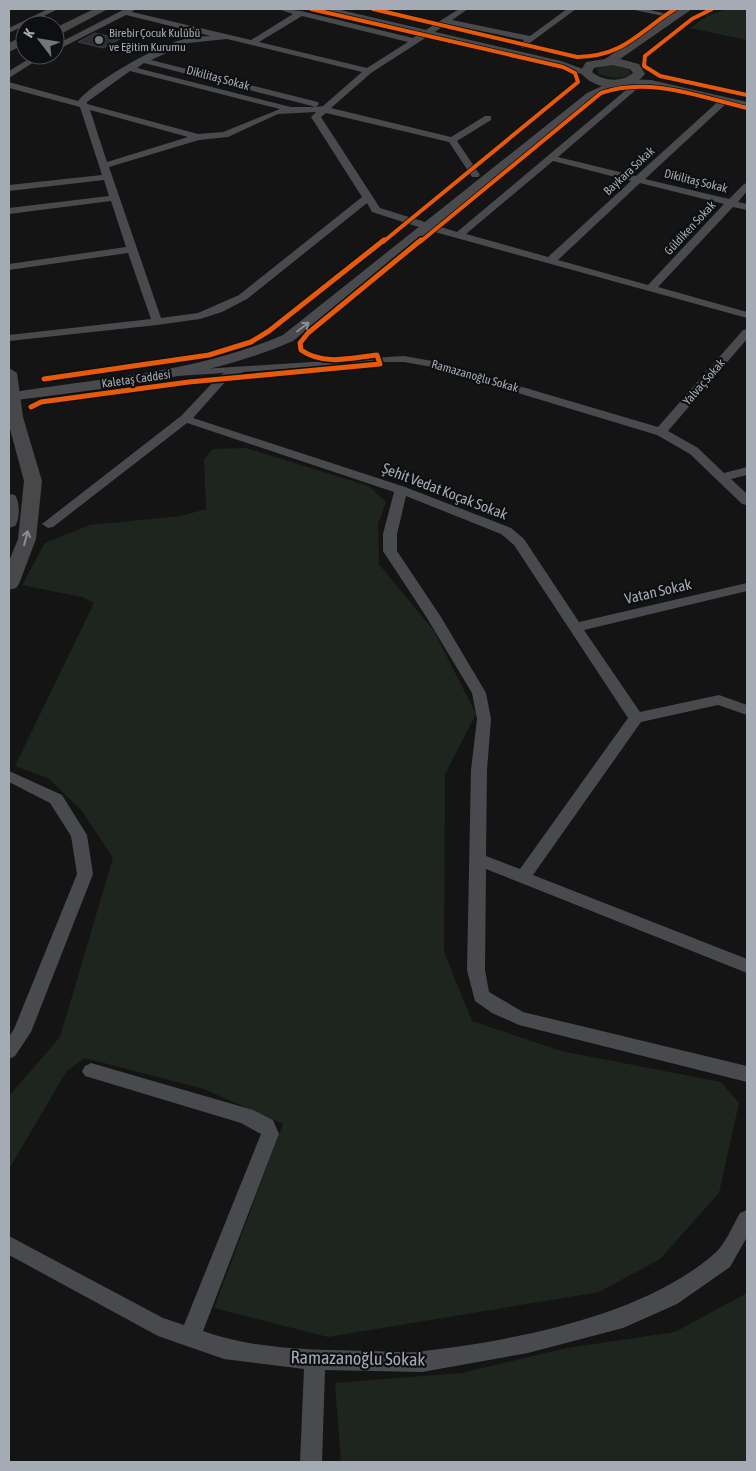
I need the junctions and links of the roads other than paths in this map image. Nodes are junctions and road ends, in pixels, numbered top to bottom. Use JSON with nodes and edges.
{"nodes":[{"id":1,"x":54,"y":9,"type":"edge"},
{"id":2,"x":84,"y":9,"type":"edge"},
{"id":3,"x":102,"y":9,"type":"edge"},
{"id":4,"x":282,"y":9,"type":"edge"},
{"id":5,"x":324,"y":9,"type":"edge"},
{"id":6,"x":349,"y":9,"type":"edge"},
{"id":7,"x":464,"y":9,"type":"edge"},
{"id":8,"x":572,"y":9,"type":"edge"},
{"id":9,"x":634,"y":9,"type":"edge"},
{"id":10,"x":686,"y":9,"type":"edge"},
{"id":11,"x":703,"y":9,"type":"edge"},
{"id":12,"x":128,"y":10,"type":"edge"},
{"id":13,"x":651,"y":10,"type":"edge"},
{"id":14,"x":301,"y":13,"type":"junction"},
{"id":15,"x":672,"y":16,"type":"junction"},
{"id":16,"x":65,"y":18,"type":"edge"},
{"id":17,"x":445,"y":21,"type":"junction"},
{"id":18,"x":65,"y":28,"type":"edge"},
{"id":19,"x":431,"y":30,"type":"junction"},
{"id":20,"x":9,"y":31,"type":"edge"},
{"id":21,"x":224,"y":38,"type":"junction"},
{"id":22,"x":531,"y":39,"type":"junction"},
{"id":23,"x":415,"y":41,"type":"junction"},
{"id":24,"x":65,"y":43,"type":"edge"},
{"id":25,"x":250,"y":44,"type":"junction"},
{"id":26,"x":520,"y":48,"type":"junction"},
{"id":27,"x":145,"y":61,"type":"junction"},
{"id":28,"x":606,"y":62,"type":"junction"},
{"id":29,"x":25,"y":65,"type":"edge"},
{"id":30,"x":131,"y":69,"type":"junction"},
{"id":31,"x":368,"y":71,"type":"junction"},
{"id":32,"x":638,"y":73,"type":"junction"},
{"id":33,"x":587,"y":74,"type":"junction"},
{"id":34,"x":9,"y":75,"type":"edge"},
{"id":35,"x":622,"y":82,"type":"junction"},
{"id":36,"x":9,"y":85,"type":"edge"},
{"id":37,"x":747,"y":98,"type":"edge"},
{"id":38,"x":725,"y":100,"type":"junction"},
{"id":39,"x":82,"y":105,"type":"junction"},
{"id":40,"x":747,"y":105,"type":"edge"},
{"id":41,"x":324,"y":108,"type":"junction"},
{"id":42,"x":299,"y":110,"type":"junction"},
{"id":43,"x":488,"y":118,"type":"dead end"},
{"id":44,"x":198,"y":136,"type":"junction"},
{"id":45,"x":452,"y":140,"type":"junction"},
{"id":46,"x":550,"y":158,"type":"junction"},
{"id":47,"x":103,"y":166,"type":"junction"},
{"id":48,"x":475,"y":175,"type":"junction"},
{"id":49,"x":106,"y":177,"type":"junction"},
{"id":50,"x":638,"y":180,"type":"junction"},
{"id":51,"x":747,"y":186,"type":"edge"},
{"id":52,"x":9,"y":188,"type":"edge"},
{"id":53,"x":368,"y":197,"type":"junction"},
{"id":54,"x":114,"y":198,"type":"junction"},
{"id":55,"x":732,"y":203,"type":"junction"},
{"id":56,"x":747,"y":206,"type":"edge"},
{"id":57,"x":9,"y":211,"type":"edge"},
{"id":58,"x":421,"y":225,"type":"junction"},
{"id":59,"x":459,"y":235,"type":"junction"},
{"id":60,"x":132,"y":249,"type":"junction"},
{"id":61,"x":550,"y":260,"type":"junction"},
{"id":62,"x":9,"y":267,"type":"edge"},
{"id":63,"x":651,"y":288,"type":"junction"},
{"id":64,"x":747,"y":314,"type":"edge"},
{"id":65,"x":157,"y":322,"type":"junction"},
{"id":66,"x":747,"y":332,"type":"edge"},
{"id":67,"x":9,"y":338,"type":"edge"},
{"id":68,"x":260,"y":350,"type":"joint"},
{"id":69,"x":241,"y":369,"type":"junction"},
{"id":70,"x":9,"y":373,"type":"edge"},
{"id":71,"x":171,"y":374,"type":"junction"},
{"id":72,"x":11,"y":397,"type":"edge"},
{"id":73,"x":185,"y":419,"type":"junction"},
{"id":74,"x":661,"y":432,"type":"junction"},
{"id":75,"x":747,"y":471,"type":"edge"},
{"id":76,"x":723,"y":476,"type":"junction"},
{"id":77,"x":401,"y":490,"type":"junction"},
{"id":78,"x":9,"y":499,"type":"edge"},
{"id":79,"x":747,"y":501,"type":"edge"},
{"id":80,"x":9,"y":522,"type":"edge"},
{"id":81,"x":48,"y":524,"type":"dead end"},
{"id":82,"x":9,"y":584,"type":"edge"},
{"id":83,"x":747,"y":587,"type":"edge"},
{"id":84,"x":576,"y":627,"type":"junction"},
{"id":85,"x":747,"y":710,"type":"edge"},
{"id":86,"x":636,"y":718,"type":"junction"},
{"id":87,"x":9,"y":776,"type":"edge"},
{"id":88,"x":477,"y":859,"type":"junction"},
{"id":89,"x":523,"y":877,"type":"junction"},
{"id":90,"x":747,"y":966,"type":"edge"},
{"id":91,"x":9,"y":1050,"type":"edge"},
{"id":92,"x":91,"y":1071,"type":"dead end"},
{"id":93,"x":747,"y":1074,"type":"edge"},
{"id":94,"x":747,"y":1219,"type":"edge"},
{"id":95,"x":11,"y":1249,"type":"edge"},
{"id":96,"x":190,"y":1337,"type":"junction"},
{"id":97,"x":315,"y":1360,"type":"junction"},
{"id":98,"x":311,"y":1462,"type":"edge"}],
"edges":[{"from":1,"to":20,"type":"street"},
{"from":2,"to":16,"type":"main road"},
{"from":3,"to":18,"type":"main road"},
{"from":4,"to":14,"type":"street"},
{"from":5,"to":19,"type":"street"},
{"from":6,"to":19,"type":"street"},
{"from":7,"to":17,"type":"street"},
{"from":8,"to":22,"type":"street"},
{"from":9,"to":13,"type":"street"},
{"from":10,"to":15,"type":"main road"},
{"from":11,"to":32,"type":"main road"},
{"from":12,"to":21,"type":"street"},
{"from":12,"to":24,"type":"street"},
{"from":13,"to":15,"type":"street"},
{"from":14,"to":23,"type":"street"},
{"from":14,"to":25,"type":"street"},
{"from":15,"to":28,"type":"main road"},
{"from":17,"to":19,"type":"street"},
{"from":17,"to":22,"type":"street"},
{"from":19,"to":23,"type":"street"},
{"from":19,"to":26,"type":"street"},
{"from":19,"to":33,"type":"street"},
{"from":21,"to":25,"type":"street"},
{"from":21,"to":27,"type":"street"},
{"from":22,"to":26,"type":"street"},
{"from":23,"to":31,"type":"street"},
{"from":25,"to":31,"type":"street"},
{"from":26,"to":28,"type":"street"},
{"from":27,"to":30,"type":"street"},
{"from":27,"to":41,"type":"street"},
{"from":28,"to":32,"type":"main road"},
{"from":28,"to":33,"type":"main road"},
{"from":29,"to":34,"type":"street"},
{"from":30,"to":39,"type":"street"},
{"from":30,"to":42,"type":"street","name":"Dikilitaş Sokak"},
{"from":31,"to":41,"type":"street"},
{"from":32,"to":35,"type":"main road"},
{"from":32,"to":37,"type":"street"},
{"from":32,"to":38,"type":"street"},
{"from":32,"to":46,"type":"street"},
{"from":33,"to":35,"type":"main road"},
{"from":33,"to":48,"type":"street","name":"Kaletaş Caddesi"},
{"from":35,"to":58,"type":"street","name":"Kaletaş Caddesi"},
{"from":36,"to":39,"type":"street"},
{"from":38,"to":40,"type":"street"},
{"from":38,"to":50,"type":"street","name":"Baykara Sokak"},
{"from":39,"to":44,"type":"street"},
{"from":39,"to":47,"type":"street"},
{"from":41,"to":42,"type":"street"},
{"from":41,"to":45,"type":"street"},
{"from":41,"to":53,"type":"street"},
{"from":42,"to":44,"type":"street"},
{"from":43,"to":45,"type":"street"},
{"from":44,"to":47,"type":"street"},
{"from":45,"to":48,"type":"street"},
{"from":46,"to":50,"type":"street","name":"Dikilitaş Sokak"},
{"from":46,"to":59,"type":"street"},
{"from":47,"to":49,"type":"street"},
{"from":48,"to":58,"type":"street","name":"Kaletaş Caddesi"},
{"from":49,"to":52,"type":"street"},
{"from":49,"to":54,"type":"street"},
{"from":50,"to":55,"type":"street","name":"Dikilitaş Sokak"},
{"from":50,"to":61,"type":"street","name":"Baykara Sokak"},
{"from":51,"to":55,"type":"street","name":"Güldiken Sokak"},
{"from":53,"to":58,"type":"street"},
{"from":53,"to":65,"type":"street"},
{"from":54,"to":57,"type":"street"},
{"from":54,"to":60,"type":"street"},
{"from":55,"to":56,"type":"street","name":"Dikilitaş Sokak"},
{"from":55,"to":63,"type":"street","name":"Güldiken Sokak"},
{"from":58,"to":59,"type":"street"},
{"from":58,"to":68,"type":"street","name":"Kaletaş Caddesi"},
{"from":59,"to":61,"type":"street"},
{"from":60,"to":62,"type":"street"},
{"from":60,"to":65,"type":"street"},
{"from":61,"to":63,"type":"street"},
{"from":63,"to":64,"type":"street"},
{"from":65,"to":67,"type":"street"},
{"from":66,"to":74,"type":"street","name":"Yalvaç Sokak"},
{"from":68,"to":71,"type":"street","name":"Kaletaş Caddesi"},
{"from":69,"to":71,"type":"street","name":"Ramazanoğlu Sokak"},
{"from":69,"to":73,"type":"street"},
{"from":69,"to":74,"type":"street","name":"Ramazanoğlu Sokak"},
{"from":70,"to":72,"type":"main road"},
{"from":71,"to":72,"type":"street","name":"Kaletaş Caddesi"},
{"from":82,"to":72,"type":"main road","one_way":true},
{"from":73,"to":77,"type":"street","name":"Şehit Vedat Koçak Sokak"},
{"from":73,"to":81,"type":"street"},
{"from":74,"to":76,"type":"street","name":"Ramazanoğlu Sokak"},
{"from":75,"to":76,"type":"street"},
{"from":76,"to":79,"type":"street","name":"Ramazanoğlu Sokak"},
{"from":77,"to":84,"type":"street","name":"Şehit Vedat Koçak Sokak"},
{"from":77,"to":88,"type":"street"},
{"from":78,"to":80,"type":"main road"},
{"from":83,"to":84,"type":"street","name":"Vatan Sokak"},
{"from":84,"to":86,"type":"street","name":"Şehit Vedat Koçak Sokak"},
{"from":85,"to":86,"type":"street"},
{"from":86,"to":89,"type":"street"},
{"from":87,"to":91,"type":"street"},
{"from":88,"to":89,"type":"street"},
{"from":88,"to":93,"type":"street"},
{"from":89,"to":90,"type":"street"},
{"from":92,"to":96,"type":"street"},
{"from":94,"to":97,"type":"street","name":"Ramazanoğlu Sokak"},
{"from":95,"to":96,"type":"street","name":"Ramazanoğlu Sokak"},
{"from":96,"to":97,"type":"street","name":"Ramazanoğlu Sokak"},
{"from":97,"to":98,"type":"street"}]}
